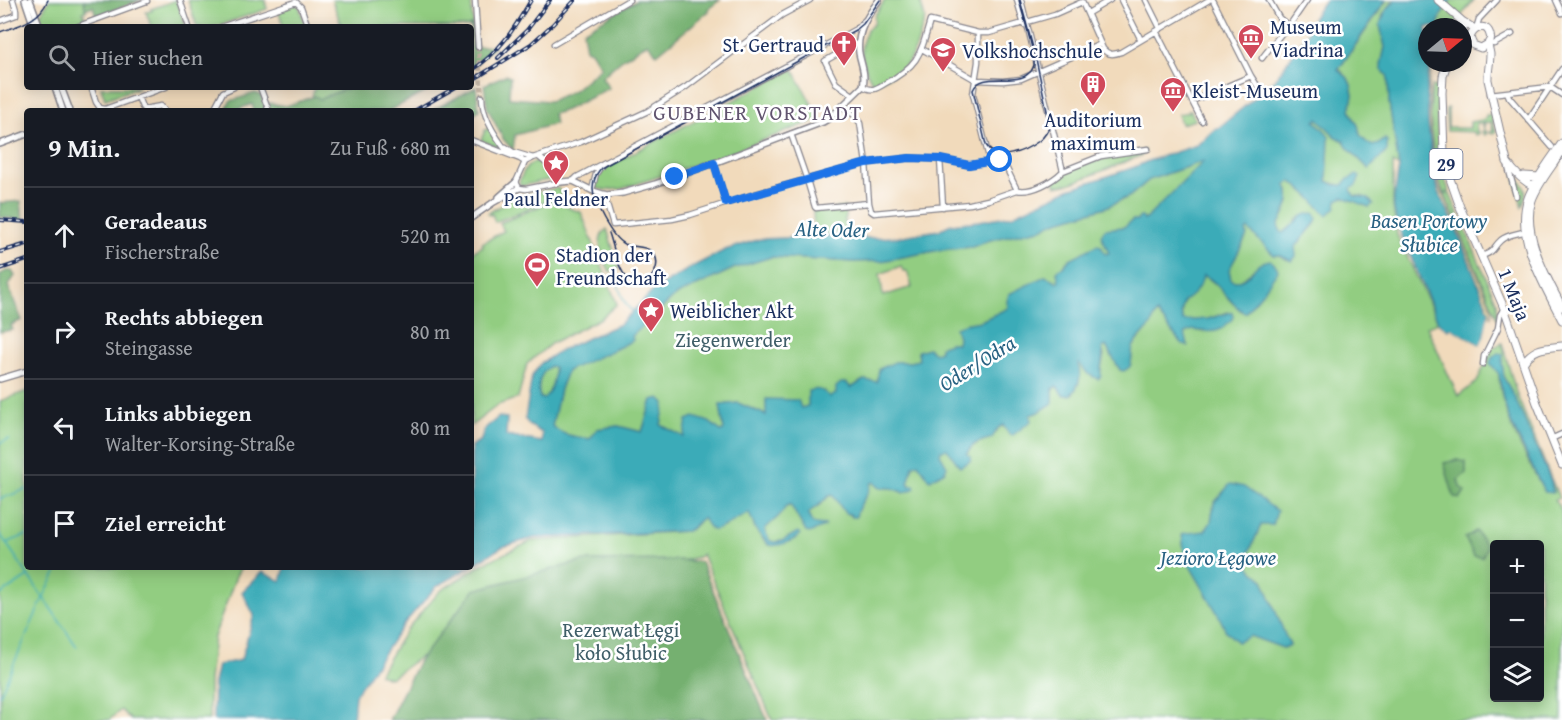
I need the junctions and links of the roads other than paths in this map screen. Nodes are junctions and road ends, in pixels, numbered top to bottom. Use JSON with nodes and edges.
{"nodes":[{"id":1,"x":13,"y":0,"type":"edge"},
{"id":2,"x":25,"y":0,"type":"edge"},
{"id":3,"x":30,"y":0,"type":"edge"},
{"id":4,"x":180,"y":0,"type":"edge"},
{"id":5,"x":475,"y":0,"type":"edge"},
{"id":6,"x":629,"y":0,"type":"edge"},
{"id":7,"x":810,"y":0,"type":"edge"},
{"id":8,"x":879,"y":0,"type":"edge"},
{"id":9,"x":1019,"y":0,"type":"edge"},
{"id":10,"x":1110,"y":0,"type":"edge"},
{"id":11,"x":1121,"y":0,"type":"edge"},
{"id":12,"x":1146,"y":0,"type":"edge"},
{"id":13,"x":1211,"y":0,"type":"edge"},
{"id":14,"x":1269,"y":0,"type":"edge"},
{"id":15,"x":1307,"y":0,"type":"edge"},
{"id":16,"x":1438,"y":0,"type":"edge"},
{"id":17,"x":1497,"y":0,"type":"edge"},
{"id":18,"x":1556,"y":0,"type":"edge"},
{"id":19,"x":147,"y":1,"type":"edge"},
{"id":20,"x":1082,"y":1,"type":"edge"},
{"id":21,"x":1088,"y":13,"type":"junction"},
{"id":22,"x":1562,"y":13,"type":"edge"},
{"id":23,"x":1482,"y":15,"type":"junction"},
{"id":24,"x":1458,"y":18,"type":"edge"},
{"id":25,"x":0,"y":21,"type":"edge"},
{"id":26,"x":864,"y":21,"type":"junction"},
{"id":27,"x":1025,"y":23,"type":"junction"},
{"id":28,"x":33,"y":24,"type":"edge"},
{"id":29,"x":39,"y":24,"type":"edge"},
{"id":30,"x":84,"y":24,"type":"edge"},
{"id":31,"x":188,"y":24,"type":"edge"},
{"id":32,"x":230,"y":24,"type":"edge"},
{"id":33,"x":307,"y":24,"type":"edge"},
{"id":34,"x":1288,"y":25,"type":"junction"},
{"id":35,"x":1485,"y":28,"type":"junction"},
{"id":36,"x":1158,"y":30,"type":"junction"},
{"id":37,"x":1472,"y":30,"type":"edge"},
{"id":38,"x":1472,"y":32,"type":"edge"},
{"id":39,"x":978,"y":33,"type":"junction"},
{"id":40,"x":1512,"y":34,"type":"dead end"},
{"id":41,"x":1141,"y":40,"type":"junction"},
{"id":42,"x":858,"y":43,"type":"junction"},
{"id":43,"x":554,"y":44,"type":"dead end"},
{"id":44,"x":1101,"y":44,"type":"junction"},
{"id":45,"x":1472,"y":44,"type":"edge"},
{"id":46,"x":1489,"y":44,"type":"junction"},
{"id":47,"x":478,"y":47,"type":"tunnel mouth"},
{"id":48,"x":1480,"y":48,"type":"junction"},
{"id":49,"x":922,"y":49,"type":"junction"},
{"id":50,"x":1262,"y":58,"type":"dead end"},
{"id":51,"x":1489,"y":60,"type":"junction"},
{"id":52,"x":1562,"y":69,"type":"edge"},
{"id":53,"x":1037,"y":72,"type":"junction"},
{"id":54,"x":1445,"y":72,"type":"edge"},
{"id":55,"x":1251,"y":76,"type":"junction"},
{"id":56,"x":976,"y":80,"type":"junction"},
{"id":57,"x":863,"y":86,"type":"junction"},
{"id":58,"x":1550,"y":87,"type":"junction"},
{"id":59,"x":56,"y":90,"type":"edge"},
{"id":60,"x":62,"y":90,"type":"edge"},
{"id":61,"x":92,"y":90,"type":"edge"},
{"id":62,"x":157,"y":90,"type":"edge"},
{"id":63,"x":227,"y":90,"type":"edge"},
{"id":64,"x":261,"y":90,"type":"edge"},
{"id":65,"x":1260,"y":90,"type":"dead end"},
{"id":66,"x":1508,"y":92,"type":"junction"},
{"id":67,"x":1490,"y":94,"type":"junction"},
{"id":68,"x":853,"y":95,"type":"junction"},
{"id":69,"x":1562,"y":95,"type":"edge"},
{"id":70,"x":138,"y":97,"type":"junction"},
{"id":71,"x":482,"y":97,"type":"tunnel mouth"},
{"id":72,"x":1192,"y":101,"type":"junction"},
{"id":73,"x":843,"y":106,"type":"junction"},
{"id":74,"x":62,"y":108,"type":"edge"},
{"id":75,"x":68,"y":108,"type":"edge"},
{"id":76,"x":100,"y":108,"type":"edge"},
{"id":77,"x":108,"y":108,"type":"edge"},
{"id":78,"x":143,"y":108,"type":"edge"},
{"id":79,"x":215,"y":108,"type":"edge"},
{"id":80,"x":268,"y":108,"type":"edge"},
{"id":81,"x":1528,"y":120,"type":"junction"},
{"id":82,"x":1202,"y":121,"type":"dead end"},
{"id":83,"x":790,"y":134,"type":"junction"},
{"id":84,"x":24,"y":135,"type":"edge"},
{"id":85,"x":474,"y":141,"type":"edge"},
{"id":86,"x":500,"y":141,"type":"junction"},
{"id":87,"x":1562,"y":143,"type":"edge"},
{"id":88,"x":0,"y":144,"type":"edge"},
{"id":89,"x":1552,"y":147,"type":"dead end"},
{"id":90,"x":1148,"y":149,"type":"dead end"},
{"id":91,"x":1561,"y":153,"type":"edge"},
{"id":92,"x":510,"y":154,"type":"junction"},
{"id":93,"x":536,"y":157,"type":"junction"},
{"id":94,"x":940,"y":159,"type":"junction"},
{"id":95,"x":525,"y":162,"type":"junction"},
{"id":96,"x":990,"y":162,"type":"junction"},
{"id":97,"x":1507,"y":162,"type":"junction"},
{"id":98,"x":714,"y":163,"type":"junction"},
{"id":99,"x":866,"y":163,"type":"junction"},
{"id":100,"x":602,"y":165,"type":"junction"},
{"id":101,"x":1062,"y":171,"type":"junction"},
{"id":102,"x":1540,"y":177,"type":"junction"},
{"id":103,"x":1525,"y":179,"type":"junction"},
{"id":104,"x":807,"y":180,"type":"junction"},
{"id":105,"x":573,"y":181,"type":"junction"},
{"id":106,"x":561,"y":182,"type":"junction"},
{"id":107,"x":518,"y":185,"type":"junction"},
{"id":108,"x":1534,"y":189,"type":"junction"},
{"id":109,"x":592,"y":190,"type":"junction"},
{"id":110,"x":1017,"y":190,"type":"junction"},
{"id":111,"x":605,"y":194,"type":"junction"},
{"id":112,"x":1516,"y":196,"type":"dead end"},
{"id":113,"x":726,"y":203,"type":"junction"},
{"id":114,"x":869,"y":203,"type":"junction"},
{"id":115,"x":943,"y":207,"type":"junction"},
{"id":116,"x":474,"y":216,"type":"edge"},
{"id":117,"x":1523,"y":232,"type":"junction"},
{"id":118,"x":1482,"y":256,"type":"junction"},
{"id":119,"x":1562,"y":307,"type":"edge"},
{"id":120,"x":1504,"y":308,"type":"junction"},
{"id":121,"x":1562,"y":320,"type":"edge"},
{"id":122,"x":1562,"y":346,"type":"edge"},
{"id":123,"x":1523,"y":363,"type":"junction"},
{"id":124,"x":1483,"y":364,"type":"dead end"},
{"id":125,"x":24,"y":372,"type":"edge"},
{"id":126,"x":0,"y":379,"type":"edge"},
{"id":127,"x":1562,"y":434,"type":"edge"},
{"id":128,"x":1551,"y":439,"type":"junction"},
{"id":129,"x":1562,"y":465,"type":"edge"}],
"edges":[{"from":1,"to":25,"type":"street"},
{"from":2,"to":28,"type":"street"},
{"from":3,"to":29,"type":"street"},
{"from":4,"to":31,"type":"street"},
{"from":5,"to":47,"type":"street"},
{"from":6,"to":43,"type":"street"},
{"from":7,"to":93,"type":"street"},
{"from":8,"to":26,"type":"street"},
{"from":9,"to":27,"type":"street"},
{"from":10,"to":21,"type":"street"},
{"from":11,"to":41,"type":"street"},
{"from":12,"to":36,"type":"street"},
{"from":13,"to":36,"type":"street"},
{"from":13,"to":55,"type":"street"},
{"from":14,"to":34,"type":"street"},
{"from":15,"to":34,"type":"street"},
{"from":16,"to":24,"type":"main road"},
{"from":17,"to":23,"type":"street"},
{"from":18,"to":22,"type":"street"},
{"from":19,"to":30,"type":"street"},
{"from":20,"to":21,"type":"street"},
{"from":20,"to":27,"type":"street"},
{"from":21,"to":44,"type":"street"},
{"from":23,"to":35,"type":"street"},
{"from":23,"to":37,"type":"street"},
{"from":26,"to":42,"type":"street"},
{"from":26,"to":100,"type":"street"},
{"from":27,"to":39,"type":"street"},
{"from":27,"to":53,"type":"street"},
{"from":32,"to":33,"type":"street"},
{"from":34,"to":50,"type":"street"},
{"from":35,"to":38,"type":"main road"},
{"from":35,"to":46,"type":"main road"},
{"from":36,"to":41,"type":"street"},
{"from":36,"to":72,"type":"street"},
{"from":39,"to":49,"type":"street"},
{"from":39,"to":56,"type":"street"},
{"from":40,"to":46,"type":"street"},
{"from":41,"to":44,"type":"street"},
{"from":42,"to":57,"type":"street"},
{"from":42,"to":68,"type":"street"},
{"from":44,"to":53,"type":"street"},
{"from":45,"to":48,"type":"main road"},
{"from":46,"to":48,"type":"main road"},
{"from":46,"to":51,"type":"main road"},
{"from":48,"to":51,"type":"main road"},
{"from":49,"to":56,"type":"street"},
{"from":49,"to":57,"type":"street"},
{"from":51,"to":67,"type":"main road"},
{"from":52,"to":58,"type":"street"},
{"from":53,"to":56,"type":"street"},
{"from":53,"to":101,"type":"street"},
{"from":54,"to":118,"type":"main road","name":"1 Maja","number":"29"},
{"from":55,"to":65,"type":"street"},
{"from":55,"to":72,"type":"street"},
{"from":56,"to":96,"type":"street"},
{"from":57,"to":68,"type":"street"},
{"from":58,"to":66,"type":"street"},
{"from":58,"to":69,"type":"street"},
{"from":58,"to":81,"type":"street"},
{"from":59,"to":74,"type":"street"},
{"from":60,"to":75,"type":"street"},
{"from":61,"to":76,"type":"street"},
{"from":62,"to":70,"type":"street"},
{"from":63,"to":79,"type":"street"},
{"from":64,"to":80,"type":"street"},
{"from":66,"to":67,"type":"street"},
{"from":66,"to":81,"type":"street"},
{"from":67,"to":97,"type":"main road"},
{"from":68,"to":73,"type":"street"},
{"from":70,"to":77,"type":"street"},
{"from":70,"to":78,"type":"street"},
{"from":71,"to":86,"type":"street"},
{"from":72,"to":82,"type":"street"},
{"from":73,"to":83,"type":"street"},
{"from":73,"to":99,"type":"street"},
{"from":81,"to":89,"type":"street"},
{"from":83,"to":98,"type":"street"},
{"from":83,"to":104,"type":"street"},
{"from":84,"to":88,"type":"street"},
{"from":85,"to":92,"type":"street"},
{"from":86,"to":92,"type":"street"},
{"from":86,"to":93,"type":"street"},
{"from":87,"to":102,"type":"main road"},
{"from":90,"to":101,"type":"street"},
{"from":91,"to":108,"type":"main road"},
{"from":92,"to":95,"type":"street"},
{"from":93,"to":95,"type":"street"},
{"from":93,"to":106,"type":"street"},
{"from":94,"to":96,"type":"street"},
{"from":94,"to":99,"type":"street"},
{"from":94,"to":115,"type":"street"},
{"from":95,"to":107,"type":"street"},
{"from":96,"to":110,"type":"street"},
{"from":97,"to":103,"type":"main road"},
{"from":97,"to":112,"type":"street"},
{"from":98,"to":111,"type":"street"},
{"from":98,"to":113,"type":"street"},
{"from":99,"to":104,"type":"street"},
{"from":99,"to":114,"type":"street"},
{"from":100,"to":105,"type":"street"},
{"from":100,"to":109,"type":"street"},
{"from":101,"to":110,"type":"street"},
{"from":102,"to":103,"type":"main road"},
{"from":102,"to":108,"type":"main road"},
{"from":103,"to":108,"type":"main road"},
{"from":104,"to":113,"type":"street"},
{"from":104,"to":114,"type":"street"},
{"from":105,"to":106,"type":"street"},
{"from":105,"to":109,"type":"street"},
{"from":106,"to":107,"type":"street"},
{"from":107,"to":116,"type":"street"},
{"from":108,"to":117,"type":"main road"},
{"from":108,"to":119,"type":"main road"},
{"from":109,"to":111,"type":"street"},
{"from":110,"to":115,"type":"street"},
{"from":111,"to":113,"type":"street"},
{"from":114,"to":115,"type":"street"},
{"from":117,"to":118,"type":"street"},
{"from":117,"to":121,"type":"main road"},
{"from":118,"to":120,"type":"main road","name":"1 Maja","number":"29"},
{"from":120,"to":123,"type":"main road","name":"1 Maja","number":"29"},
{"from":120,"to":124,"type":"street"},
{"from":122,"to":123,"type":"main road"},
{"from":123,"to":128,"type":"main road","name":"1 Maja","number":"29"},
{"from":125,"to":126,"type":"street"},
{"from":127,"to":128,"type":"street"},
{"from":128,"to":129,"type":"main road","name":"1 Maja","number":"29"}]}
